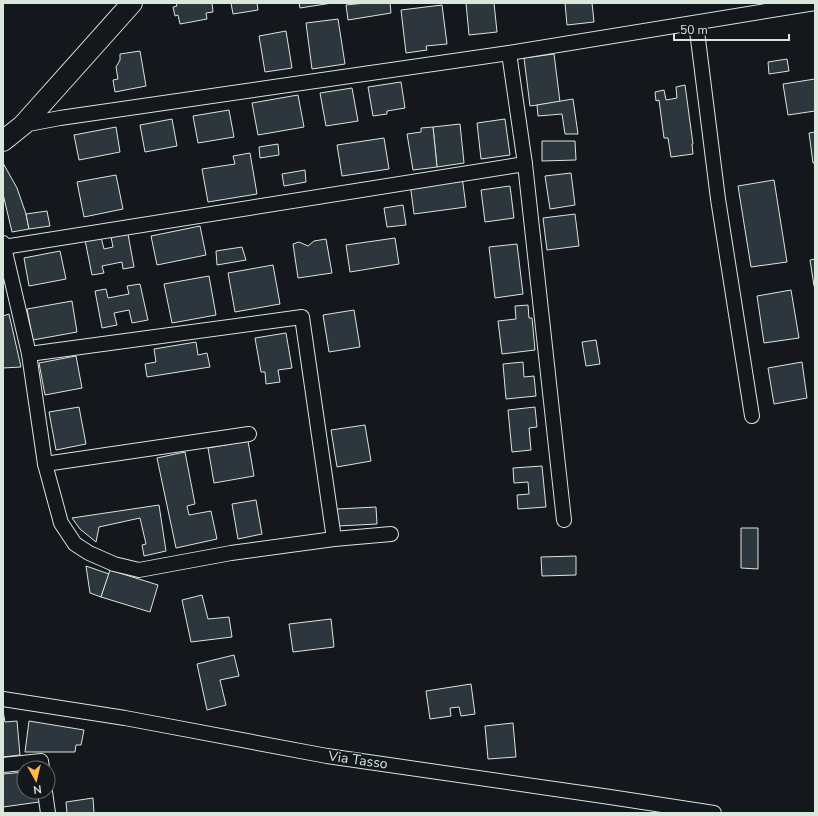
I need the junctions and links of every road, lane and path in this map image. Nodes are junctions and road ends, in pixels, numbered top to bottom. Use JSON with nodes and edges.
{"nodes":[{"id":1,"x":132,"y":3,"type":"edge"},
{"id":2,"x":815,"y":3,"type":"edge"},
{"id":3,"x":696,"y":23,"type":"junction"},
{"id":4,"x":509,"y":53,"type":"junction"},
{"id":5,"x":23,"y":125,"type":"junction"},
{"id":6,"x":3,"y":141,"type":"edge"},
{"id":7,"x":525,"y":164,"type":"junction"},
{"id":8,"x":3,"y":245,"type":"edge"},
{"id":9,"x":29,"y":354,"type":"junction"},
{"id":10,"x":752,"y":416,"type":"dead end"},
{"id":11,"x":249,"y":434,"type":"dead end"},
{"id":12,"x":46,"y":464,"type":"junction"},
{"id":13,"x":564,"y":520,"type":"dead end"},
{"id":14,"x":391,"y":534,"type":"dead end"},
{"id":15,"x":334,"y":539,"type":"junction"},
{"id":16,"x":3,"y":699,"type":"edge"},
{"id":17,"x":16,"y":764,"type":"edge"},
{"id":18,"x":3,"y":765,"type":"edge"},
{"id":19,"x":46,"y":800,"type":"edge"},
{"id":20,"x":48,"y":813,"type":"edge"},
{"id":21,"x":714,"y":813,"type":"edge"}],
"edges":[{"from":1,"to":5,"type":"street"},
{"from":2,"to":3,"type":"street"},
{"from":3,"to":4,"type":"street"},
{"from":3,"to":10,"type":"street"},
{"from":4,"to":5,"type":"street"},
{"from":4,"to":7,"type":"street"},
{"from":5,"to":6,"type":"street"},
{"from":7,"to":8,"type":"street"},
{"from":7,"to":13,"type":"street"},
{"from":8,"to":9,"type":"street"},
{"from":9,"to":12,"type":"street"},
{"from":9,"to":15,"type":"street"},
{"from":11,"to":12,"type":"street"},
{"from":12,"to":15,"type":"street"},
{"from":14,"to":15,"type":"street"},
{"from":16,"to":21,"type":"street","name":"Via Tasso"},
{"from":17,"to":18,"type":"street"},
{"from":19,"to":20,"type":"street"}]}
